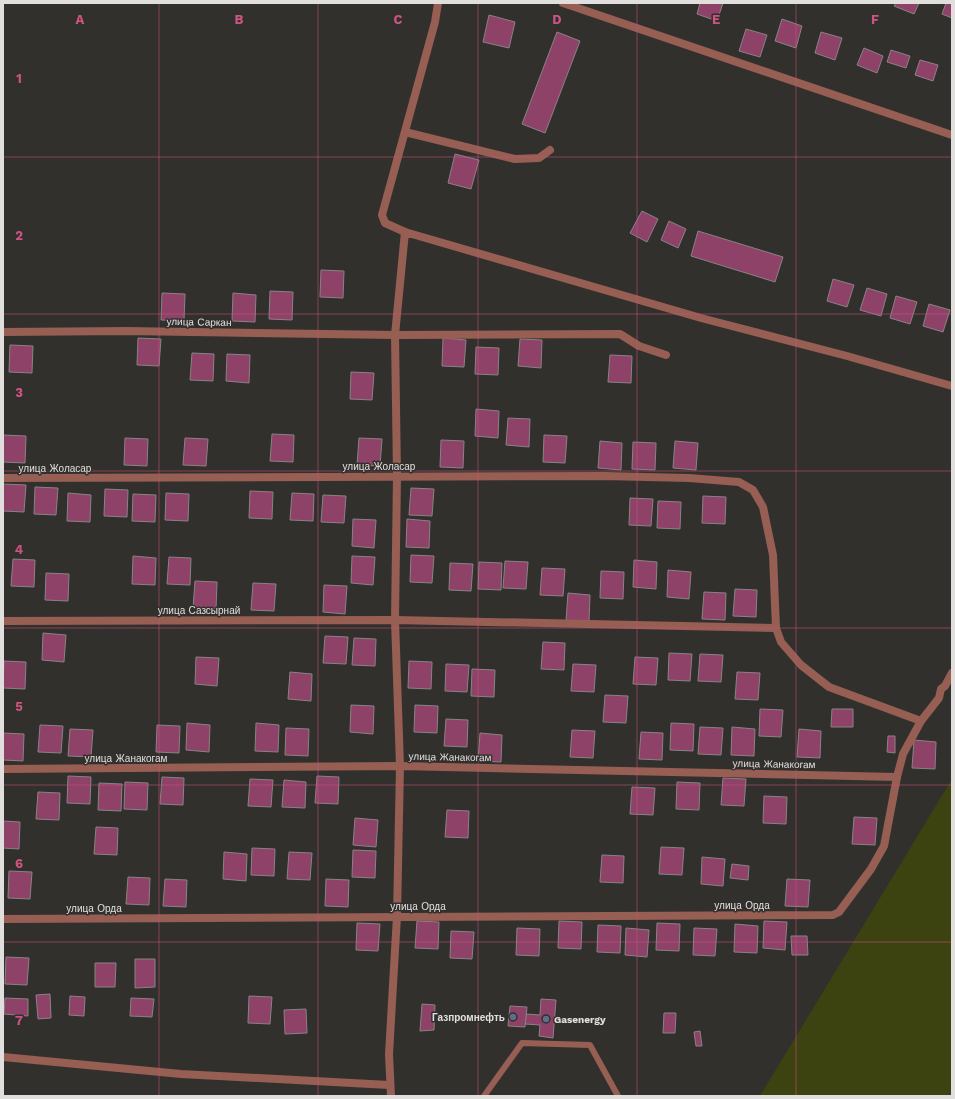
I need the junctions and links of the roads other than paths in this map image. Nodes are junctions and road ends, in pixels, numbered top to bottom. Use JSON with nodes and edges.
{"nodes":[{"id":1,"x":438,"y":3,"type":"edge"},
{"id":2,"x":563,"y":3,"type":"edge"},
{"id":3,"x":405,"y":132,"type":"junction"},
{"id":4,"x":952,"y":136,"type":"edge"},
{"id":5,"x":550,"y":150,"type":"dead end"},
{"id":6,"x":404,"y":232,"type":"junction"},
{"id":7,"x":3,"y":332,"type":"edge"},
{"id":8,"x":395,"y":335,"type":"junction"},
{"id":9,"x":666,"y":355,"type":"dead end"},
{"id":10,"x":952,"y":386,"type":"edge"},
{"id":11,"x":397,"y":476,"type":"junction"},
{"id":12,"x":3,"y":478,"type":"edge"},
{"id":13,"x":395,"y":620,"type":"junction"},
{"id":14,"x":3,"y":621,"type":"edge"},
{"id":15,"x":776,"y":628,"type":"junction"},
{"id":16,"x":952,"y":673,"type":"edge"},
{"id":17,"x":921,"y":721,"type":"junction"},
{"id":18,"x":400,"y":766,"type":"junction"},
{"id":19,"x":3,"y":769,"type":"edge"},
{"id":20,"x":897,"y":777,"type":"junction"},
{"id":21,"x":397,"y":916,"type":"junction"},
{"id":22,"x":3,"y":919,"type":"edge"},
{"id":23,"x":3,"y":1057,"type":"edge"},
{"id":24,"x":390,"y":1085,"type":"junction"},
{"id":25,"x":390,"y":1096,"type":"edge"},
{"id":26,"x":484,"y":1096,"type":"edge"},
{"id":27,"x":618,"y":1096,"type":"edge"}],
"edges":[{"from":1,"to":3,"type":"street"},
{"from":2,"to":4,"type":"street"},
{"from":3,"to":5,"type":"street"},
{"from":3,"to":6,"type":"street"},
{"from":6,"to":8,"type":"street"},
{"from":6,"to":10,"type":"street"},
{"from":7,"to":8,"type":"street","name":"улица Саркан"},
{"from":8,"to":9,"type":"street","name":"улица Саркан"},
{"from":8,"to":11,"type":"street"},
{"from":11,"to":12,"type":"street","name":"улица Жоласар"},
{"from":11,"to":13,"type":"street"},
{"from":11,"to":15,"type":"street","name":"улица Жоласар"},
{"from":13,"to":14,"type":"street","name":"улица Сазсырнай"},
{"from":13,"to":15,"type":"street","name":"улица Сазсырнай"},
{"from":13,"to":18,"type":"street"},
{"from":15,"to":17,"type":"street"},
{"from":16,"to":17,"type":"street"},
{"from":17,"to":20,"type":"street"},
{"from":18,"to":19,"type":"street","name":"улица Жанакогам"},
{"from":18,"to":20,"type":"street","name":"улица Жанакогам"},
{"from":18,"to":21,"type":"street"},
{"from":20,"to":21,"type":"street","name":"улица Орда"},
{"from":21,"to":22,"type":"street","name":"улица Орда"},
{"from":21,"to":24,"type":"street"},
{"from":23,"to":24,"type":"street"},
{"from":24,"to":25,"type":"street"},
{"from":26,"to":27,"type":"lane"}]}
